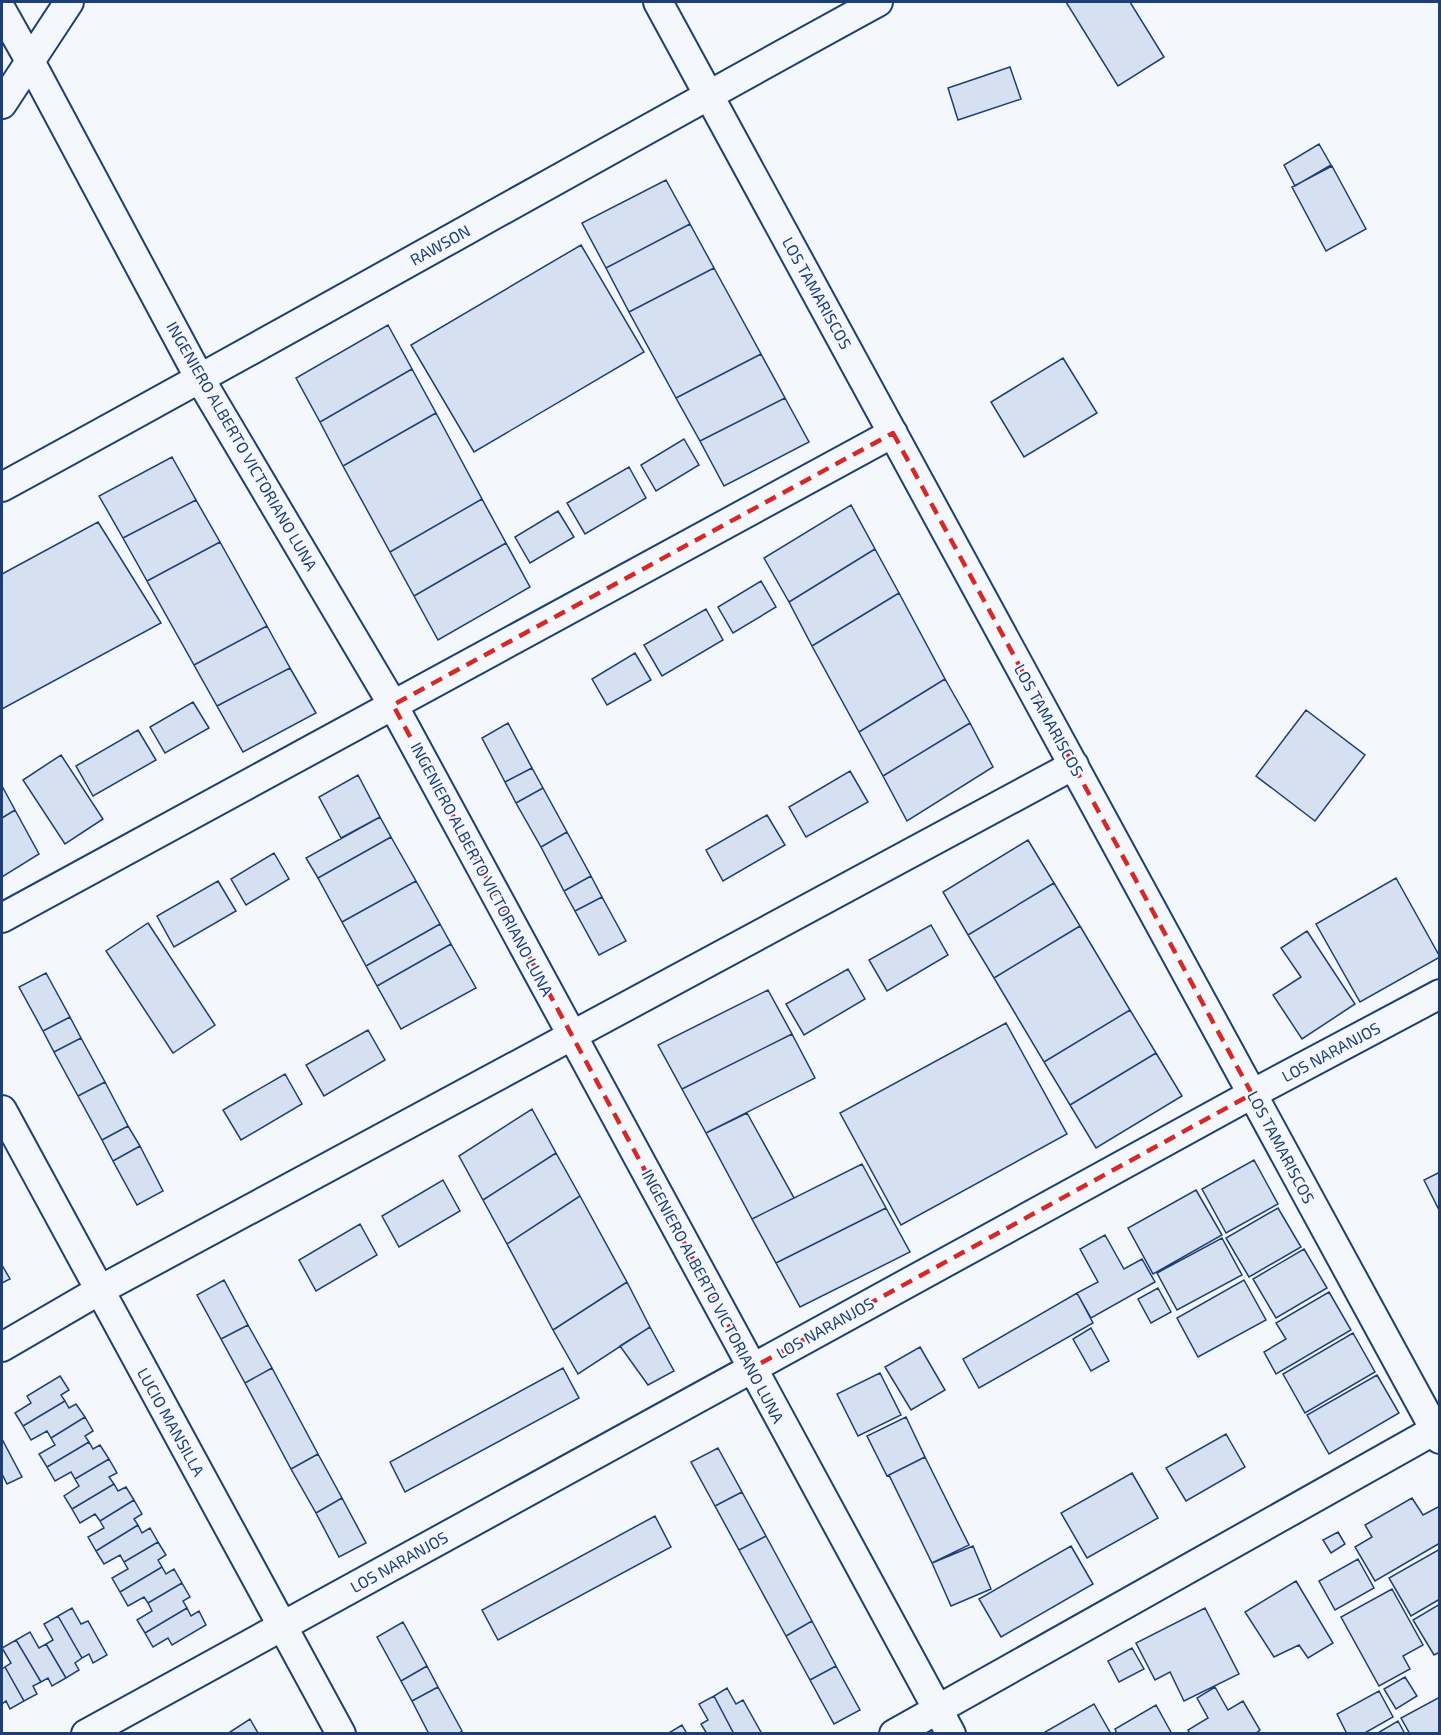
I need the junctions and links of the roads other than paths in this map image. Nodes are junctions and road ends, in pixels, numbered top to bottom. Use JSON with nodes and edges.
{"nodes":[{"id":1,"x":69,"y":2,"type":"edge"},
{"id":2,"x":658,"y":2,"type":"edge"},
{"id":3,"x":878,"y":2,"type":"edge"},
{"id":4,"x":2,"y":11,"type":"edge"},
{"id":5,"x":30,"y":60,"type":"junction"},
{"id":6,"x":709,"y":94,"type":"junction"},
{"id":7,"x":2,"y":104,"type":"edge"},
{"id":8,"x":200,"y":380,"type":"junction"},
{"id":9,"x":893,"y":433,"type":"junction"},
{"id":10,"x":2,"y":487,"type":"edge"},
{"id":11,"x":393,"y":705,"type":"junction"},
{"id":12,"x":1074,"y":765,"type":"junction"},
{"id":13,"x":2,"y":918,"type":"edge"},
{"id":14,"x":1440,"y":994,"type":"edge"},
{"id":15,"x":572,"y":1036,"type":"junction"},
{"id":16,"x":1252,"y":1094,"type":"junction"},
{"id":17,"x":2,"y":1110,"type":"edge"},
{"id":18,"x":100,"y":1290,"type":"junction"},
{"id":19,"x":2,"y":1347,"type":"edge"},
{"id":20,"x":752,"y":1368,"type":"junction"},
{"id":21,"x":1437,"y":1435,"type":"edge"},
{"id":22,"x":282,"y":1626,"type":"junction"},
{"id":23,"x":938,"y":1709,"type":"junction"},
{"id":24,"x":86,"y":1734,"type":"edge"},
{"id":25,"x":341,"y":1734,"type":"edge"},
{"id":26,"x":894,"y":1734,"type":"edge"},
{"id":27,"x":951,"y":1734,"type":"edge"}],
"edges":[{"from":1,"to":5,"type":"street"},
{"from":2,"to":6,"type":"street","name":"LOS TAMARISCOS"},
{"from":3,"to":6,"type":"street","name":"RAWSON"},
{"from":4,"to":5,"type":"street","name":"INGENIERO ALBERTO VICTORIANO LUNA"},
{"from":5,"to":7,"type":"street"},
{"from":5,"to":8,"type":"street","name":"INGENIERO ALBERTO VICTORIANO LUNA"},
{"from":6,"to":8,"type":"street","name":"RAWSON"},
{"from":6,"to":9,"type":"street","name":"LOS TAMARISCOS"},
{"from":8,"to":10,"type":"street","name":"RAWSON"},
{"from":8,"to":11,"type":"street","name":"INGENIERO ALBERTO VICTORIANO LUNA"},
{"from":9,"to":11,"type":"street"},
{"from":9,"to":12,"type":"street","name":"LOS TAMARISCOS"},
{"from":11,"to":13,"type":"street"},
{"from":11,"to":15,"type":"street","name":"INGENIERO ALBERTO VICTORIANO LUNA"},
{"from":12,"to":15,"type":"street"},
{"from":12,"to":16,"type":"street","name":"LOS TAMARISCOS"},
{"from":14,"to":16,"type":"street","name":"LOS NARANJOS"},
{"from":15,"to":18,"type":"street"},
{"from":15,"to":20,"type":"street","name":"INGENIERO ALBERTO VICTORIANO LUNA"},
{"from":16,"to":20,"type":"street","name":"LOS NARANJOS"},
{"from":16,"to":21,"type":"street","name":"LOS TAMARISCOS"},
{"from":17,"to":18,"type":"street","name":"LUCIO MANSILLA"},
{"from":18,"to":19,"type":"street"},
{"from":18,"to":22,"type":"street","name":"LUCIO MANSILLA"},
{"from":20,"to":22,"type":"street","name":"LOS NARANJOS"},
{"from":20,"to":23,"type":"street","name":"INGENIERO ALBERTO VICTORIANO LUNA"},
{"from":21,"to":23,"type":"street"},
{"from":22,"to":24,"type":"street","name":"LOS NARANJOS"},
{"from":22,"to":25,"type":"street","name":"LUCIO MANSILLA"},
{"from":23,"to":26,"type":"street"},
{"from":23,"to":27,"type":"street","name":"INGENIERO ALBERTO VICTORIANO LUNA"}]}
